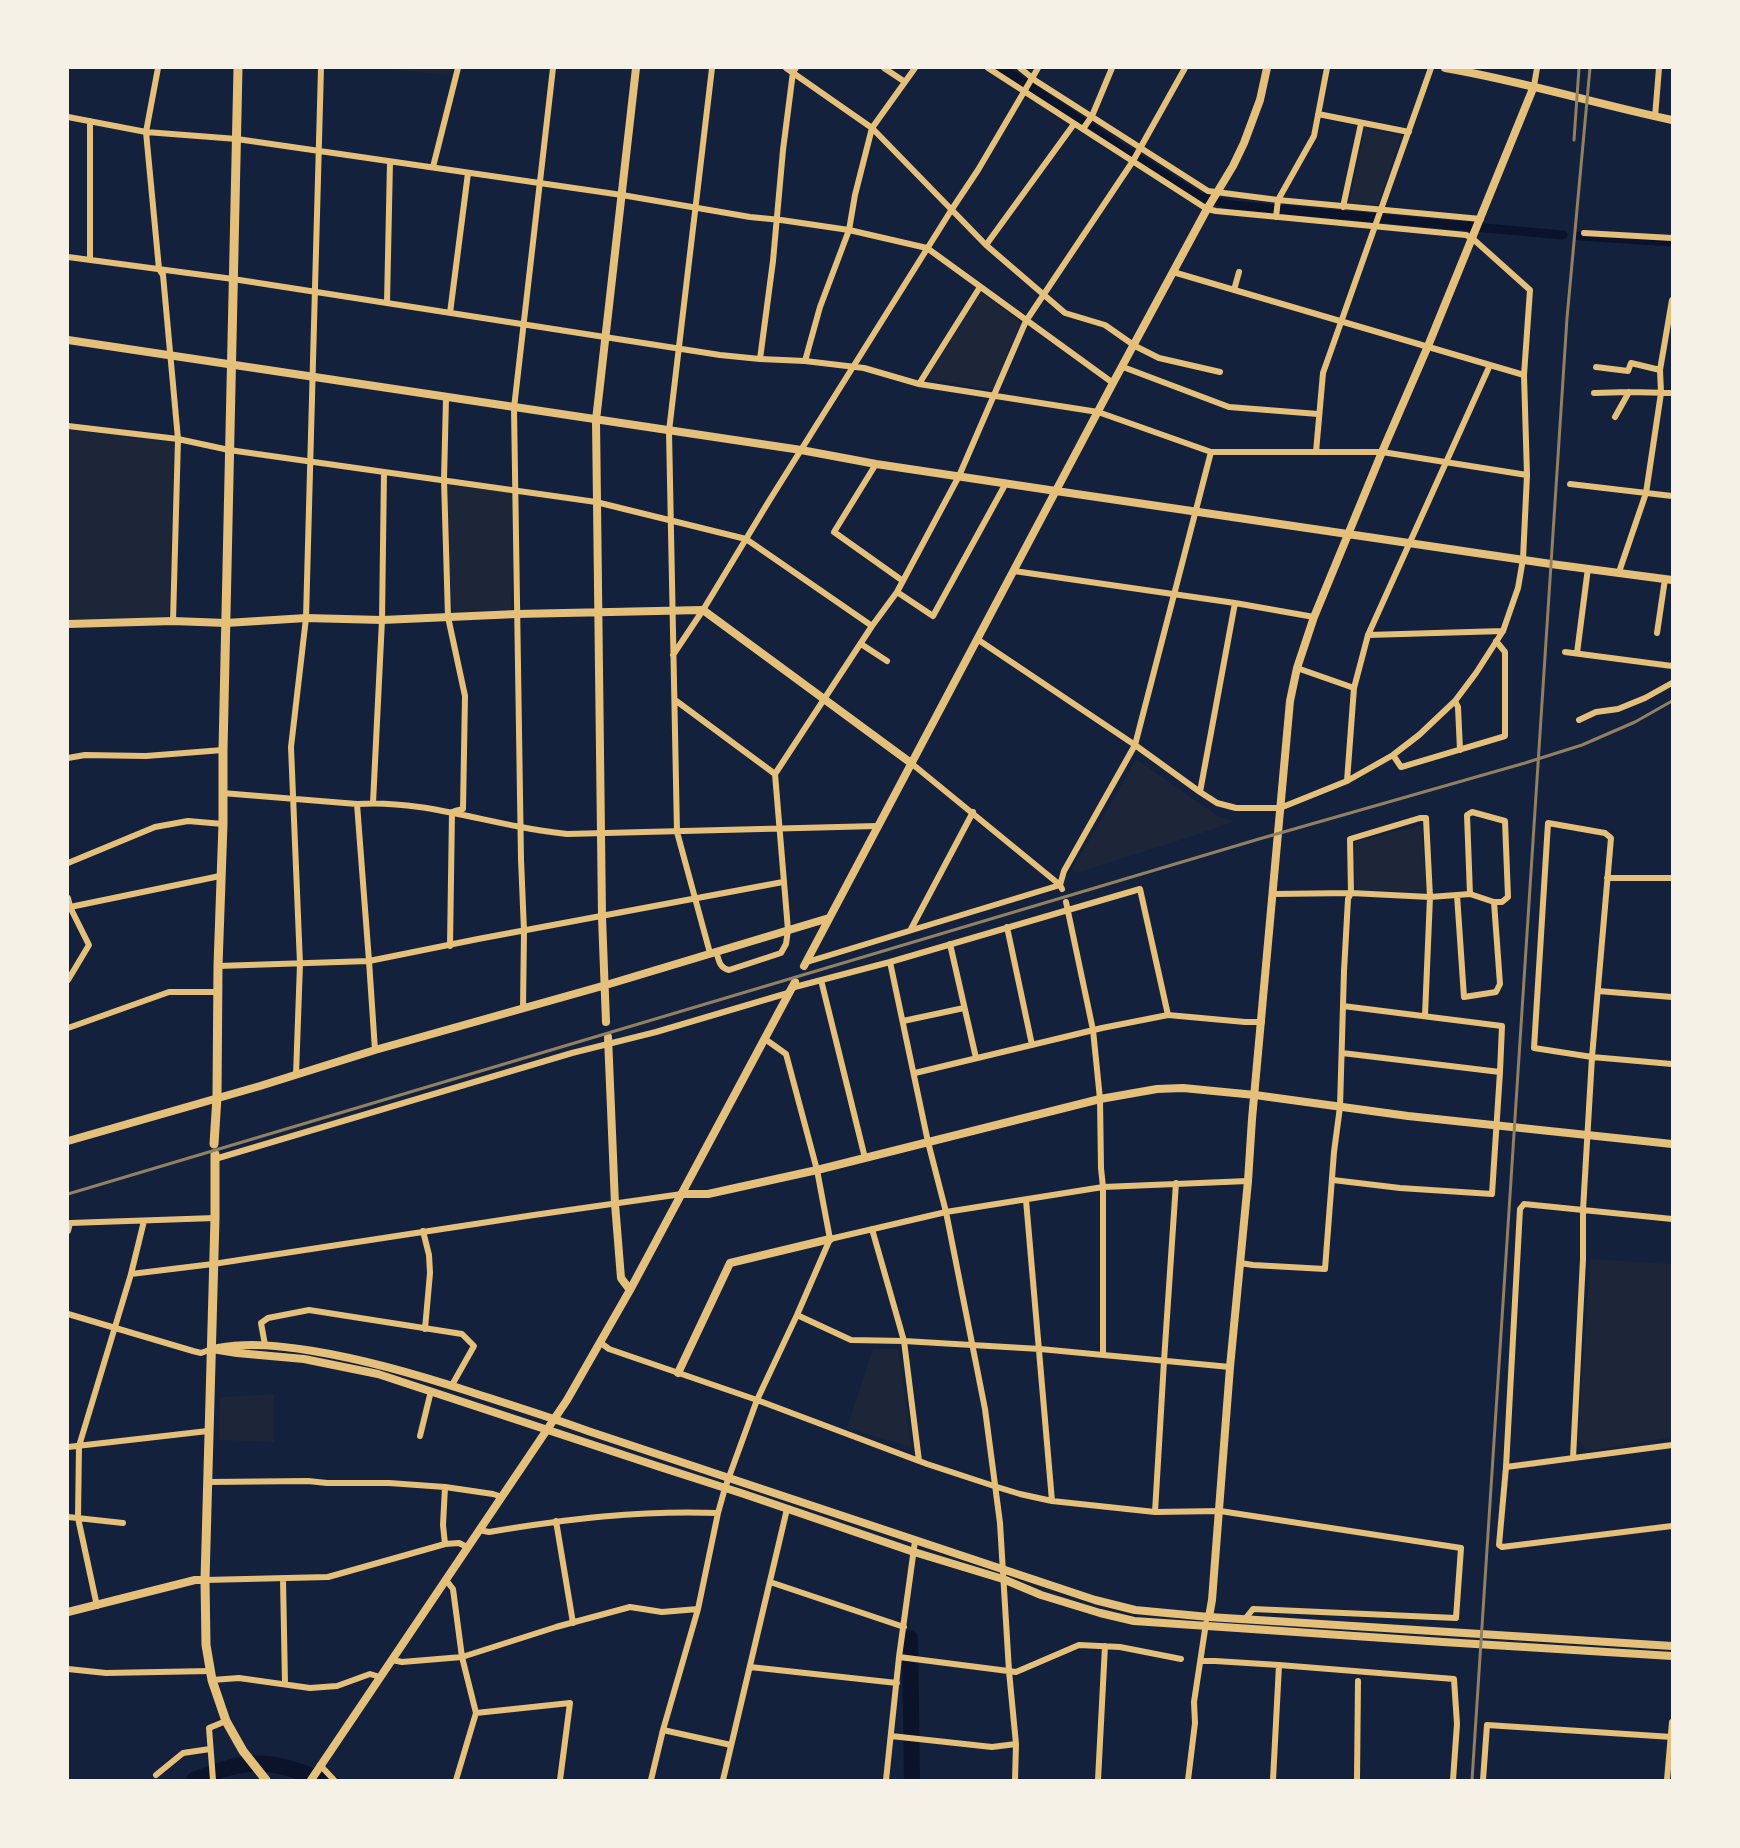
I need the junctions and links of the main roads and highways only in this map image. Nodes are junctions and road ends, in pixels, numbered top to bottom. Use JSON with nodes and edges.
{"nodes":[{"id":1,"x":238,"y":68,"type":"edge"},
{"id":2,"x":212,"y":1349,"type":"junction"},
{"id":3,"x":726,"y":1483,"type":"junction"},
{"id":4,"x":1003,"y":1574,"type":"junction"},
{"id":5,"x":205,"y":1580,"type":"junction"},
{"id":6,"x":68,"y":1612,"type":"edge"},
{"id":7,"x":1672,"y":1646,"type":"edge"},
{"id":8,"x":1672,"y":1656,"type":"edge"},
{"id":9,"x":266,"y":1780,"type":"edge"}],
"edges":[{"from":1,"to":2,"type":"main road"},
{"from":2,"to":3,"type":"main road"},
{"from":2,"to":3,"type":"main road"},
{"from":2,"to":5,"type":"main road"},
{"from":3,"to":4,"type":"main road"},
{"from":3,"to":4,"type":"main road"},
{"from":4,"to":7,"type":"main road"},
{"from":4,"to":8,"type":"main road"},
{"from":5,"to":6,"type":"main road"},
{"from":5,"to":9,"type":"main road"}]}
